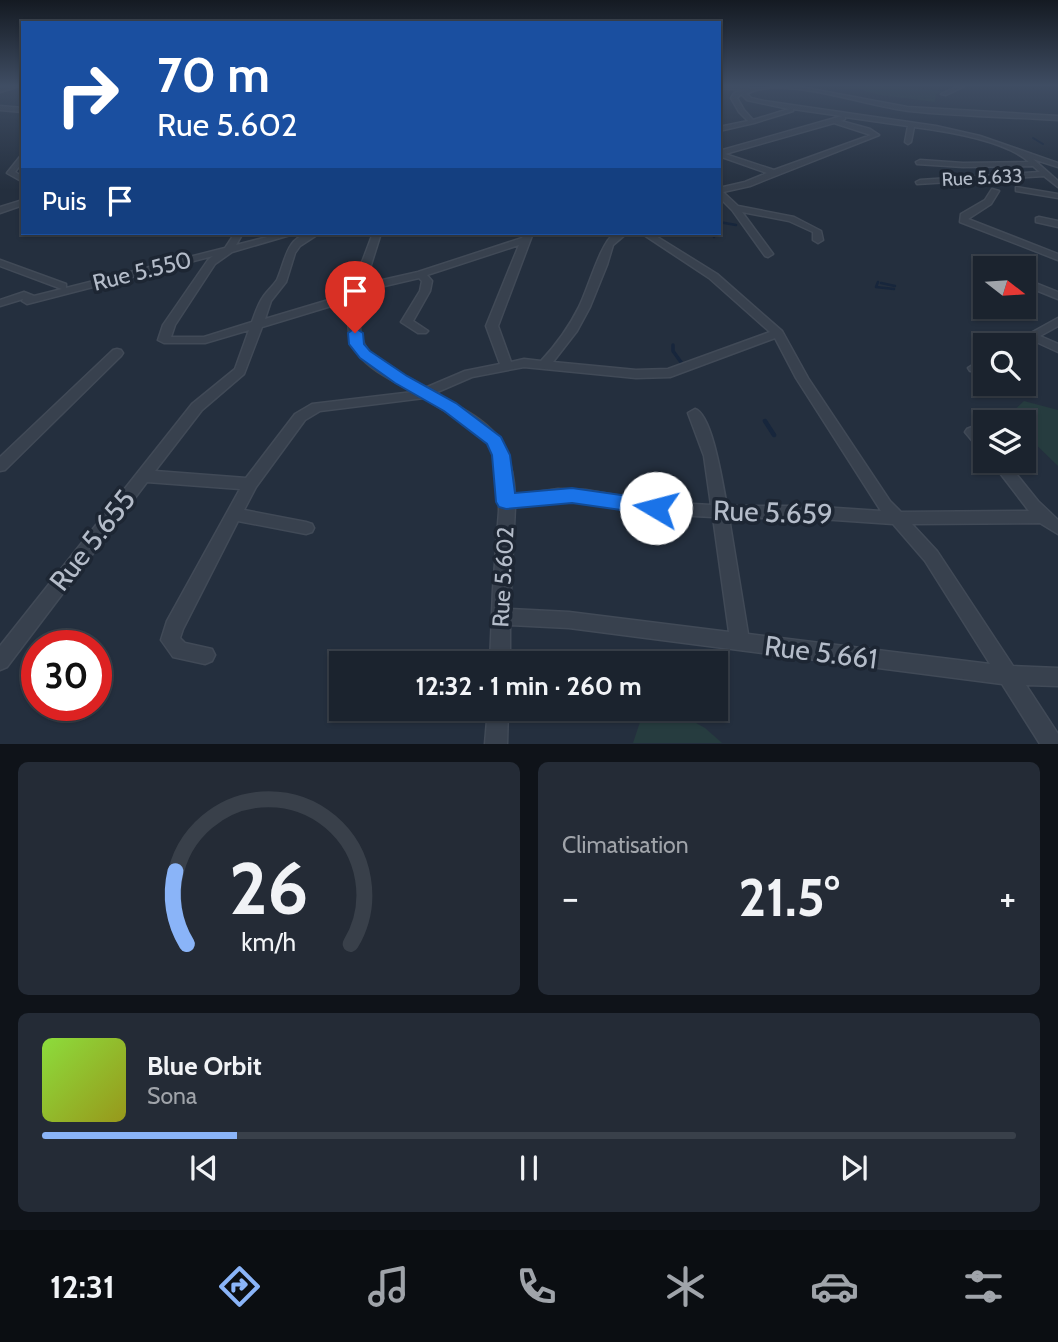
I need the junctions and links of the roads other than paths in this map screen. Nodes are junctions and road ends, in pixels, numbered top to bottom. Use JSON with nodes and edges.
{"nodes":[{"id":1,"x":755,"y":121,"type":"edge"},
{"id":2,"x":835,"y":121,"type":"joint"},
{"id":3,"x":884,"y":121,"type":"edge"},
{"id":4,"x":751,"y":122,"type":"joint"},
{"id":5,"x":911,"y":125,"type":"junction"},
{"id":6,"x":721,"y":129,"type":"edge"},
{"id":7,"x":908,"y":142,"type":"dead end"},
{"id":8,"x":721,"y":152,"type":"edge"},
{"id":9,"x":1023,"y":153,"type":"junction"},
{"id":10,"x":721,"y":154,"type":"edge"},
{"id":11,"x":21,"y":158,"type":"edge"},
{"id":12,"x":920,"y":162,"type":"dead end"},
{"id":13,"x":1035,"y":164,"type":"junction"},
{"id":14,"x":1058,"y":165,"type":"edge"},
{"id":15,"x":774,"y":173,"type":"junction"},
{"id":16,"x":1045,"y":174,"type":"junction"},
{"id":17,"x":21,"y":179,"type":"edge"},
{"id":18,"x":920,"y":182,"type":"dead end"},
{"id":19,"x":1058,"y":185,"type":"edge"},
{"id":20,"x":1019,"y":189,"type":"dead end"},
{"id":21,"x":721,"y":190,"type":"edge"},
{"id":22,"x":995,"y":191,"type":"dead end"},
{"id":23,"x":721,"y":193,"type":"edge"},
{"id":24,"x":1058,"y":196,"type":"edge"},
{"id":25,"x":21,"y":203,"type":"edge"},
{"id":26,"x":735,"y":208,"type":"junction"},
{"id":27,"x":0,"y":209,"type":"edge"},
{"id":28,"x":1039,"y":220,"type":"dead end"},
{"id":29,"x":1058,"y":224,"type":"edge"},
{"id":30,"x":238,"y":235,"type":"edge"},
{"id":31,"x":285,"y":235,"type":"edge"},
{"id":32,"x":306,"y":235,"type":"edge"},
{"id":33,"x":376,"y":235,"type":"edge"},
{"id":34,"x":618,"y":235,"type":"edge"},
{"id":35,"x":648,"y":235,"type":"edge"},
{"id":36,"x":527,"y":236,"type":"edge"},
{"id":37,"x":818,"y":240,"type":"dead end"},
{"id":38,"x":228,"y":250,"type":"junction"},
{"id":39,"x":768,"y":254,"type":"dead end"},
{"id":40,"x":1058,"y":257,"type":"edge"},
{"id":41,"x":0,"y":263,"type":"edge"},
{"id":42,"x":421,"y":274,"type":"junction"},
{"id":43,"x":62,"y":286,"type":"dead end"},
{"id":44,"x":1036,"y":287,"type":"edge"},
{"id":45,"x":357,"y":292,"type":"junction"},
{"id":46,"x":1058,"y":296,"type":"edge"},
{"id":47,"x":0,"y":303,"type":"edge"},
{"id":48,"x":1058,"y":321,"type":"edge"},
{"id":49,"x":258,"y":323,"type":"junction"},
{"id":50,"x":422,"y":331,"type":"dead end"},
{"id":51,"x":778,"y":333,"type":"junction"},
{"id":52,"x":1036,"y":333,"type":"edge"},
{"id":53,"x":1036,"y":338,"type":"edge"},
{"id":54,"x":1058,"y":348,"type":"edge"},
{"id":55,"x":117,"y":353,"type":"dead end"},
{"id":56,"x":545,"y":364,"type":"junction"},
{"id":57,"x":506,"y":365,"type":"junction"},
{"id":58,"x":426,"y":393,"type":"junction"},
{"id":59,"x":695,"y":412,"type":"dead end"},
{"id":60,"x":0,"y":466,"type":"edge"},
{"id":61,"x":1008,"y":473,"type":"edge"},
{"id":62,"x":144,"y":476,"type":"junction"},
{"id":63,"x":250,"y":484,"type":"junction"},
{"id":64,"x":506,"y":502,"type":"junction"},
{"id":65,"x":720,"y":510,"type":"junction"},
{"id":66,"x":235,"y":514,"type":"junction"},
{"id":67,"x":1041,"y":517,"type":"junction"},
{"id":68,"x":894,"y":518,"type":"junction"},
{"id":69,"x":306,"y":528,"type":"dead end"},
{"id":70,"x":1058,"y":528,"type":"edge"},
{"id":71,"x":501,"y":618,"type":"junction"},
{"id":72,"x":740,"y":642,"type":"junction"},
{"id":73,"x":500,"y":651,"type":"edge"},
{"id":74,"x":205,"y":655,"type":"dead end"},
{"id":75,"x":0,"y":661,"type":"edge"},
{"id":76,"x":1006,"y":675,"type":"junction"},
{"id":77,"x":1058,"y":677,"type":"edge"},
{"id":78,"x":497,"y":721,"type":"edge"},
{"id":79,"x":496,"y":744,"type":"edge"},
{"id":80,"x":1052,"y":744,"type":"edge"}],
"edges":[{"from":1,"to":4,"type":"street"},
{"from":2,"to":8,"type":"street"},
{"from":2,"to":15,"type":"street"},
{"from":3,"to":5,"type":"street"},
{"from":4,"to":6,"type":"street"},
{"from":5,"to":7,"type":"street"},
{"from":5,"to":9,"type":"street"},
{"from":9,"to":13,"type":"street"},
{"from":9,"to":14,"type":"street"},
{"from":10,"to":15,"type":"street"},
{"from":11,"to":17,"type":"street"},
{"from":12,"to":13,"type":"street"},
{"from":13,"to":16,"type":"street"},
{"from":15,"to":21,"type":"street"},
{"from":16,"to":18,"type":"street","name":"Rue 5.633"},
{"from":16,"to":19,"type":"street"},
{"from":20,"to":24,"type":"street"},
{"from":22,"to":40,"type":"street"},
{"from":23,"to":26,"type":"street"},
{"from":25,"to":27,"type":"street"},
{"from":26,"to":37,"type":"street"},
{"from":26,"to":39,"type":"street"},
{"from":28,"to":29,"type":"street"},
{"from":30,"to":38,"type":"street"},
{"from":31,"to":38,"type":"street","name":"Rue 5.550"},
{"from":32,"to":49,"type":"street"},
{"from":33,"to":45,"type":"street","name":"Rue 5.602"},
{"from":34,"to":56,"type":"street"},
{"from":35,"to":51,"type":"street"},
{"from":36,"to":42,"type":"street"},
{"from":36,"to":57,"type":"street"},
{"from":38,"to":47,"type":"street","name":"Rue 5.550"},
{"from":38,"to":49,"type":"street"},
{"from":41,"to":43,"type":"street"},
{"from":42,"to":45,"type":"street"},
{"from":42,"to":50,"type":"street"},
{"from":44,"to":46,"type":"street"},
{"from":45,"to":49,"type":"street"},
{"from":45,"to":58,"type":"street","name":"Rue 5.602"},
{"from":48,"to":52,"type":"street"},
{"from":49,"to":62,"type":"street"},
{"from":51,"to":56,"type":"street"},
{"from":51,"to":68,"type":"street"},
{"from":53,"to":54,"type":"street"},
{"from":55,"to":60,"type":"street"},
{"from":56,"to":57,"type":"street"},
{"from":57,"to":58,"type":"street"},
{"from":58,"to":63,"type":"street"},
{"from":58,"to":64,"type":"street","name":"Rue 5.602"},
{"from":59,"to":65,"type":"street"},
{"from":61,"to":67,"type":"street"},
{"from":62,"to":63,"type":"street","name":"Rue 5.655"},
{"from":62,"to":75,"type":"street","name":"Rue 5.655"},
{"from":63,"to":66,"type":"street"},
{"from":64,"to":65,"type":"street","name":"Rue 5.659"},
{"from":64,"to":71,"type":"street","name":"Rue 5.602"},
{"from":65,"to":68,"type":"street","name":"Rue 5.659"},
{"from":65,"to":72,"type":"street"},
{"from":66,"to":69,"type":"street"},
{"from":66,"to":74,"type":"street"},
{"from":67,"to":68,"type":"street","name":"Rue 5.659"},
{"from":67,"to":70,"type":"street"},
{"from":68,"to":76,"type":"street"},
{"from":71,"to":72,"type":"street","name":"Rue 5.661"},
{"from":71,"to":73,"type":"street","name":"Rue 5.602"},
{"from":72,"to":76,"type":"street","name":"Rue 5.661"},
{"from":76,"to":77,"type":"street","name":"Rue 5.661"},
{"from":76,"to":80,"type":"street"},
{"from":78,"to":79,"type":"street"}]}
